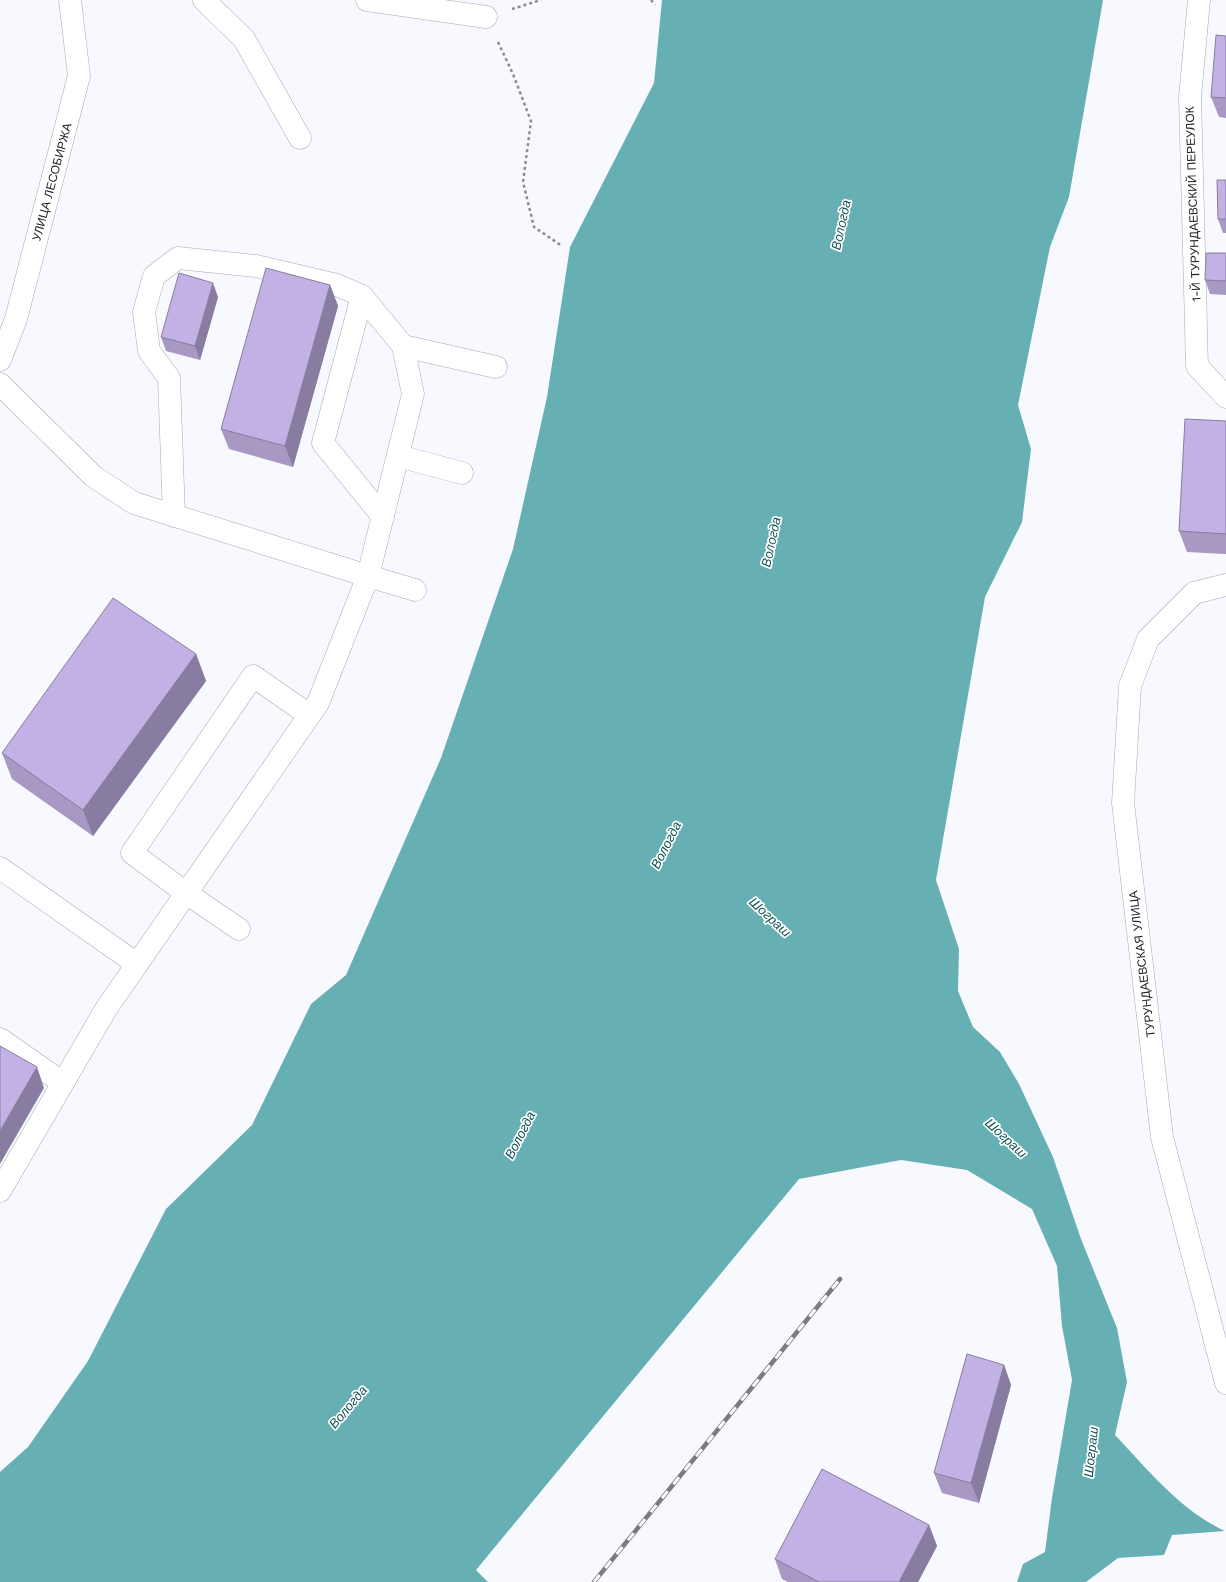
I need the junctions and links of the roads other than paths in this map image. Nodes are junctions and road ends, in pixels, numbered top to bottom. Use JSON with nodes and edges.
{"nodes":[{"id":1,"x":70,"y":0,"type":"edge"},
{"id":2,"x":204,"y":0,"type":"edge"},
{"id":3,"x":367,"y":0,"type":"edge"},
{"id":4,"x":1199,"y":0,"type":"edge"},
{"id":5,"x":486,"y":17,"type":"road end"},
{"id":6,"x":300,"y":138,"type":"dead end"},
{"id":7,"x":362,"y":296,"type":"junction"},
{"id":8,"x":403,"y":346,"type":"junction"},
{"id":9,"x":0,"y":360,"type":"edge"},
{"id":10,"x":496,"y":367,"type":"dead end"},
{"id":11,"x":0,"y":384,"type":"edge"},
{"id":12,"x":1226,"y":397,"type":"edge"},
{"id":13,"x":398,"y":456,"type":"junction"},
{"id":14,"x":462,"y":473,"type":"dead end"},
{"id":15,"x":174,"y":516,"type":"junction"},
{"id":16,"x":383,"y":518,"type":"junction"},
{"id":17,"x":368,"y":576,"type":"junction"},
{"id":18,"x":1226,"y":584,"type":"edge"},
{"id":19,"x":415,"y":590,"type":"dead end"},
{"id":20,"x":309,"y":715,"type":"junction"},
{"id":21,"x":0,"y":868,"type":"edge"},
{"id":22,"x":186,"y":894,"type":"junction"},
{"id":23,"x":239,"y":929,"type":"dead end"},
{"id":24,"x":137,"y":964,"type":"junction"},
{"id":25,"x":0,"y":1039,"type":"edge"},
{"id":26,"x":63,"y":1083,"type":"junction"},
{"id":27,"x":0,"y":1191,"type":"edge"},
{"id":28,"x":1226,"y":1382,"type":"edge"}],
"edges":[{"from":1,"to":9,"type":"street","name":"УЛИЦА ЛЕСОБИРЖА"},
{"from":2,"to":6,"type":"street"},
{"from":3,"to":5,"type":"street"},
{"from":4,"to":12,"type":"street","name":"1-Й ТУРУНДАЕВСКИЙ ПЕРЕУЛОК"},
{"from":7,"to":8,"type":"street"},
{"from":7,"to":15,"type":"street"},
{"from":7,"to":16,"type":"street"},
{"from":8,"to":10,"type":"street"},
{"from":8,"to":13,"type":"street"},
{"from":11,"to":15,"type":"street"},
{"from":13,"to":14,"type":"street"},
{"from":13,"to":16,"type":"street"},
{"from":15,"to":17,"type":"street"},
{"from":16,"to":17,"type":"street"},
{"from":17,"to":19,"type":"street"},
{"from":17,"to":20,"type":"street"},
{"from":18,"to":28,"type":"street","name":"ТУРУНДАЕВСКАЯ УЛИЦА"},
{"from":20,"to":22,"type":"street"},
{"from":20,"to":22,"type":"street"},
{"from":21,"to":24,"type":"street"},
{"from":22,"to":23,"type":"street"},
{"from":22,"to":24,"type":"street"},
{"from":24,"to":26,"type":"street"},
{"from":25,"to":26,"type":"street"},
{"from":26,"to":27,"type":"street"}]}
